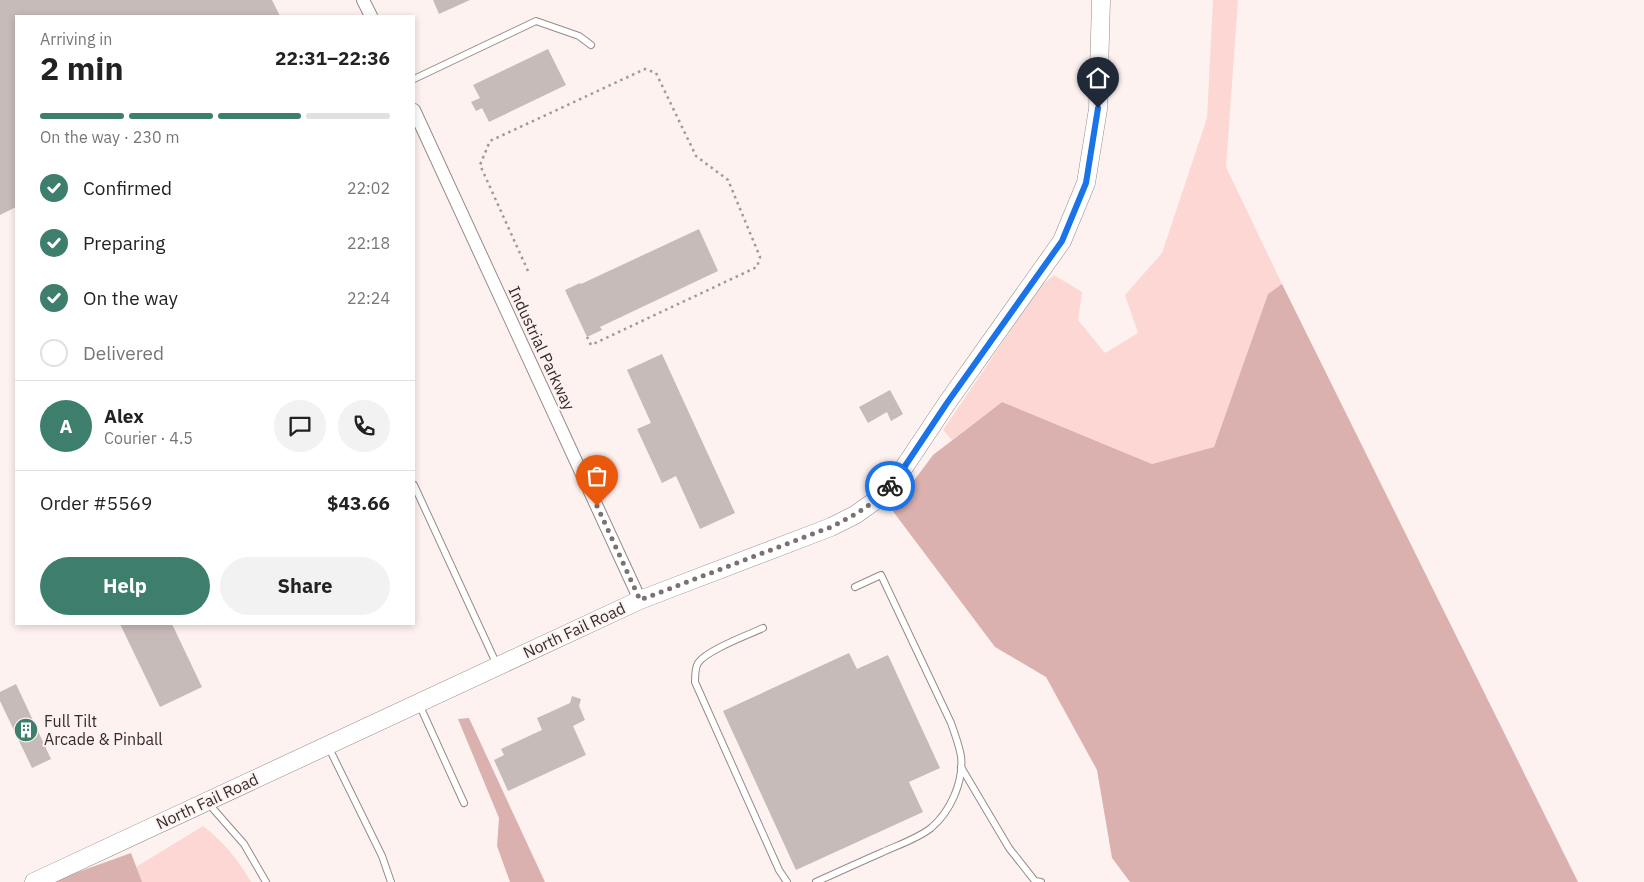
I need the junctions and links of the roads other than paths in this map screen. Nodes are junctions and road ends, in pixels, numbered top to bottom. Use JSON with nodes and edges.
{"nodes":[{"id":1,"x":364,"y":0,"type":"edge"},
{"id":2,"x":1102,"y":0,"type":"edge"},
{"id":3,"x":371,"y":15,"type":"edge"},
{"id":4,"x":590,"y":45,"type":"dead end"},
{"id":5,"x":415,"y":79,"type":"edge"},
{"id":6,"x":415,"y":112,"type":"edge"},
{"id":7,"x":415,"y":487,"type":"edge"},
{"id":8,"x":855,"y":587,"type":"dead end"},
{"id":9,"x":640,"y":600,"type":"junction"},
{"id":10,"x":763,"y":628,"type":"dead end"},
{"id":11,"x":498,"y":666,"type":"junction"},
{"id":12,"x":419,"y":703,"type":"junction"},
{"id":13,"x":328,"y":745,"type":"junction"},
{"id":14,"x":961,"y":767,"type":"junction"},
{"id":15,"x":207,"y":802,"type":"junction"},
{"id":16,"x":464,"y":803,"type":"dead end"},
{"id":17,"x":34,"y":882,"type":"edge"},
{"id":18,"x":266,"y":882,"type":"edge"},
{"id":19,"x":391,"y":882,"type":"edge"},
{"id":20,"x":788,"y":882,"type":"edge"},
{"id":21,"x":816,"y":882,"type":"edge"},
{"id":22,"x":1040,"y":882,"type":"edge"}],
"edges":[{"from":1,"to":3,"type":"street"},
{"from":2,"to":9,"type":"street","name":"North Fail Road"},
{"from":4,"to":5,"type":"lane"},
{"from":6,"to":9,"type":"street","name":"Industrial Parkway"},
{"from":7,"to":11,"type":"lane"},
{"from":8,"to":14,"type":"lane"},
{"from":9,"to":11,"type":"street","name":"North Fail Road"},
{"from":10,"to":20,"type":"lane"},
{"from":11,"to":12,"type":"street","name":"North Fail Road"},
{"from":12,"to":13,"type":"street","name":"North Fail Road"},
{"from":12,"to":16,"type":"lane"},
{"from":13,"to":15,"type":"street","name":"North Fail Road"},
{"from":13,"to":19,"type":"lane"},
{"from":14,"to":21,"type":"lane"},
{"from":14,"to":22,"type":"lane"},
{"from":15,"to":17,"type":"street","name":"North Fail Road"},
{"from":15,"to":18,"type":"lane"}]}
